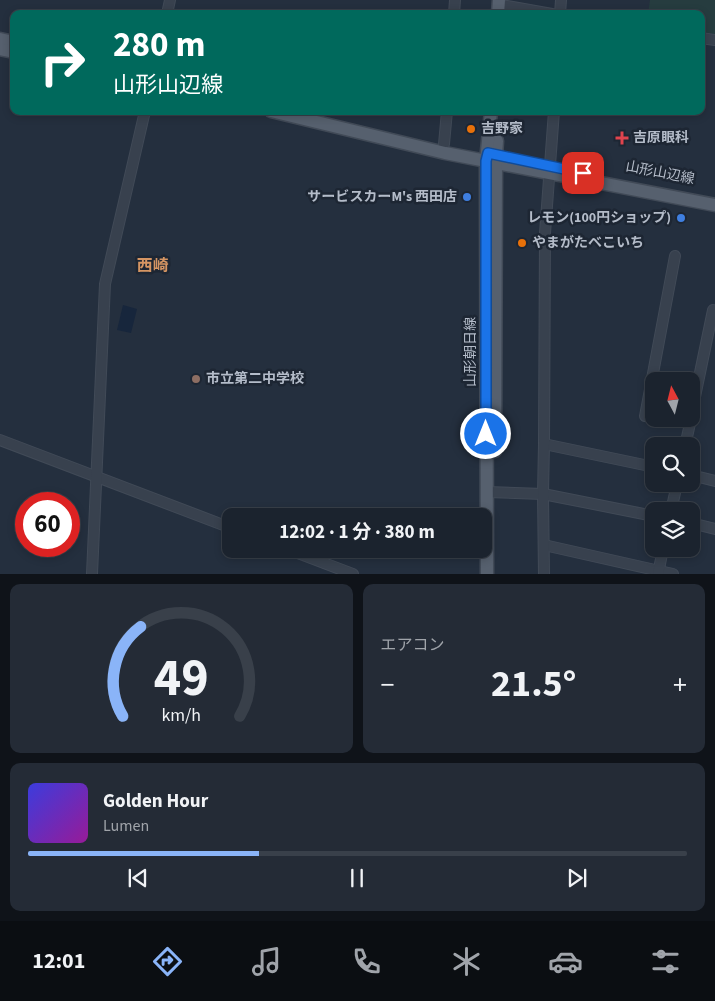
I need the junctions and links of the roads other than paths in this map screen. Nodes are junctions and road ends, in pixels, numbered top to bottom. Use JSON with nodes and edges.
{"nodes":[{"id":1,"x":504,"y":7,"type":"edge"},
{"id":2,"x":525,"y":10,"type":"edge"},
{"id":3,"x":144,"y":115,"type":"edge"},
{"id":4,"x":288,"y":115,"type":"edge"},
{"id":5,"x":324,"y":115,"type":"edge"},
{"id":6,"x":447,"y":115,"type":"edge"},
{"id":7,"x":491,"y":115,"type":"edge"},
{"id":8,"x":498,"y":115,"type":"edge"},
{"id":9,"x":554,"y":115,"type":"edge"},
{"id":10,"x":444,"y":144,"type":"junction"},
{"id":11,"x":491,"y":158,"type":"junction"},
{"id":12,"x":549,"y":170,"type":"junction"},
{"id":13,"x":715,"y":200,"type":"edge"},
{"id":14,"x":715,"y":205,"type":"edge"},
{"id":15,"x":675,"y":256,"type":"dead end"},
{"id":16,"x":713,"y":310,"type":"dead end"},
{"id":17,"x":653,"y":372,"type":"edge"},
{"id":18,"x":700,"y":373,"type":"edge"},
{"id":19,"x":0,"y":440,"type":"edge"},
{"id":20,"x":544,"y":444,"type":"junction"},
{"id":21,"x":645,"y":465,"type":"edge"},
{"id":22,"x":97,"y":478,"type":"junction"},
{"id":23,"x":700,"y":478,"type":"edge"},
{"id":24,"x":715,"y":481,"type":"edge"},
{"id":25,"x":491,"y":493,"type":"junction"},
{"id":26,"x":543,"y":494,"type":"junction"},
{"id":27,"x":645,"y":514,"type":"edge"},
{"id":28,"x":222,"y":525,"type":"edge"},
{"id":29,"x":700,"y":525,"type":"edge"},
{"id":30,"x":715,"y":529,"type":"edge"},
{"id":31,"x":544,"y":545,"type":"junction"},
{"id":32,"x":661,"y":557,"type":"edge"},
{"id":33,"x":311,"y":558,"type":"edge"},
{"id":34,"x":658,"y":572,"type":"edge"},
{"id":35,"x":92,"y":574,"type":"edge"},
{"id":36,"x":353,"y":574,"type":"edge"},
{"id":37,"x":486,"y":574,"type":"edge"},
{"id":38,"x":495,"y":574,"type":"edge"},
{"id":39,"x":544,"y":574,"type":"edge"},
{"id":40,"x":673,"y":574,"type":"edge"}],
"edges":[{"from":1,"to":2,"type":"street"},
{"from":3,"to":22,"type":"street"},
{"from":4,"to":11,"type":"main road"},
{"from":5,"to":10,"type":"main road"},
{"from":6,"to":10,"type":"street"},
{"from":7,"to":11,"type":"main road"},
{"from":8,"to":11,"type":"main road"},
{"from":9,"to":12,"type":"street"},
{"from":10,"to":11,"type":"main road"},
{"from":11,"to":12,"type":"main road","name":"山形山辺線"},
{"from":11,"to":25,"type":"main road","name":"山形朝日線"},
{"from":12,"to":13,"type":"main road","name":"山形山辺線"},
{"from":12,"to":14,"type":"main road","name":"山形山辺線"},
{"from":12,"to":20,"type":"street"},
{"from":15,"to":17,"type":"street"},
{"from":16,"to":18,"type":"street"},
{"from":19,"to":22,"type":"street"},
{"from":20,"to":21,"type":"street"},
{"from":20,"to":26,"type":"street"},
{"from":22,"to":28,"type":"street"},
{"from":22,"to":35,"type":"street"},
{"from":23,"to":24,"type":"street"},
{"from":25,"to":26,"type":"street"},
{"from":25,"to":37,"type":"main road","name":"山形朝日線"},
{"from":25,"to":38,"type":"main road","name":"山形朝日線"},
{"from":26,"to":27,"type":"street"},
{"from":26,"to":31,"type":"street"},
{"from":29,"to":30,"type":"street"},
{"from":31,"to":34,"type":"street"},
{"from":31,"to":39,"type":"street"},
{"from":32,"to":34,"type":"street"},
{"from":33,"to":36,"type":"street"},
{"from":34,"to":40,"type":"street"}]}
